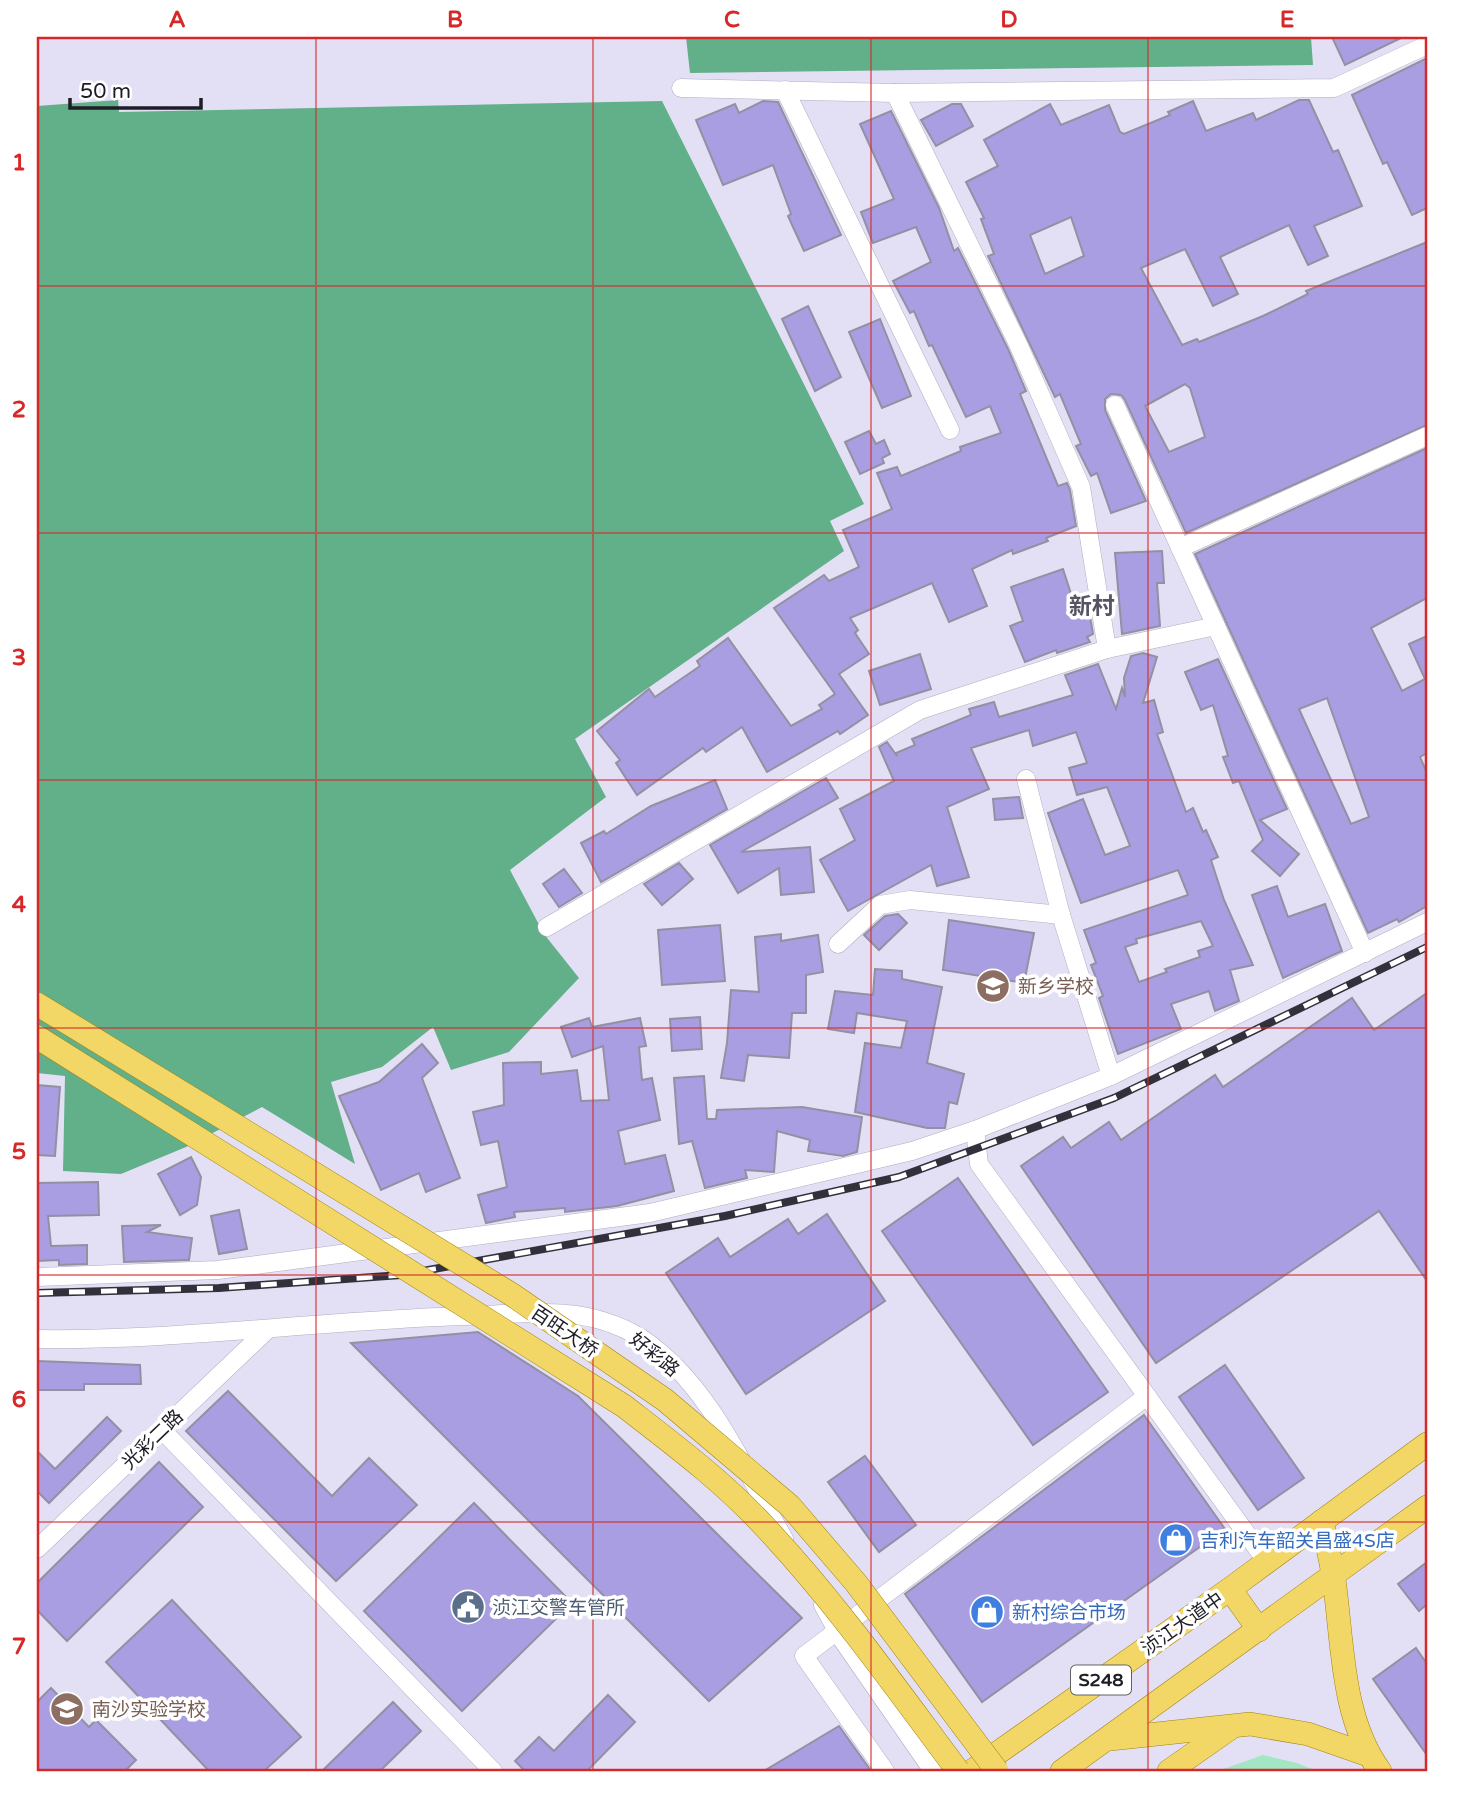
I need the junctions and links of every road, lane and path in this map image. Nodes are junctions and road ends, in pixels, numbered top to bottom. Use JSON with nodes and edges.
{"nodes":[{"id":1,"x":1427,"y":45,"type":"edge"},
{"id":2,"x":681,"y":88,"type":"dead end"},
{"id":3,"x":785,"y":90,"type":"junction"},
{"id":4,"x":895,"y":93,"type":"junction"},
{"id":5,"x":1115,"y":405,"type":"dead end"},
{"id":6,"x":950,"y":430,"type":"dead end"},
{"id":7,"x":1427,"y":436,"type":"edge"},
{"id":8,"x":1180,"y":548,"type":"junction"},
{"id":9,"x":1216,"y":626,"type":"junction"},
{"id":10,"x":1107,"y":649,"type":"junction"},
{"id":11,"x":1026,"y":779,"type":"dead end"},
{"id":12,"x":1061,"y":915,"type":"junction"},
{"id":13,"x":1427,"y":922,"type":"edge"},
{"id":14,"x":547,"y":927,"type":"dead end"},
{"id":15,"x":838,"y":944,"type":"dead end"},
{"id":16,"x":1365,"y":953,"type":"junction"},
{"id":17,"x":37,"y":1004,"type":"edge"},
{"id":18,"x":37,"y":1037,"type":"edge"},
{"id":19,"x":1111,"y":1076,"type":"junction"},
{"id":20,"x":975,"y":1130,"type":"junction"},
{"id":21,"x":37,"y":1277,"type":"edge"},
{"id":22,"x":268,"y":1329,"type":"junction"},
{"id":23,"x":37,"y":1339,"type":"edge"},
{"id":24,"x":1147,"y":1396,"type":"junction"},
{"id":25,"x":162,"y":1430,"type":"junction"},
{"id":26,"x":1427,"y":1444,"type":"edge"},
{"id":27,"x":1427,"y":1507,"type":"edge"},
{"id":28,"x":1322,"y":1521,"type":"junction"},
{"id":29,"x":37,"y":1549,"type":"edge"},
{"id":30,"x":1267,"y":1562,"type":"junction"},
{"id":31,"x":1334,"y":1577,"type":"junction"},
{"id":32,"x":1230,"y":1589,"type":"junction"},
{"id":33,"x":1259,"y":1630,"type":"junction"},
{"id":34,"x":837,"y":1631,"type":"junction"},
{"id":35,"x":1235,"y":1726,"type":"junction"},
{"id":36,"x":1107,"y":1740,"type":"junction"},
{"id":37,"x":1374,"y":1763,"type":"edge"},
{"id":38,"x":493,"y":1771,"type":"edge"},
{"id":39,"x":885,"y":1771,"type":"edge"},
{"id":40,"x":933,"y":1771,"type":"edge"},
{"id":41,"x":958,"y":1771,"type":"edge"},
{"id":42,"x":972,"y":1771,"type":"edge"},
{"id":43,"x":997,"y":1771,"type":"edge"},
{"id":44,"x":1062,"y":1771,"type":"edge"},
{"id":45,"x":1169,"y":1771,"type":"edge"}],
"edges":[{"from":1,"to":4,"type":"street"},
{"from":2,"to":3,"type":"street"},
{"from":3,"to":4,"type":"street"},
{"from":3,"to":6,"type":"street"},
{"from":4,"to":10,"type":"street"},
{"from":5,"to":8,"type":"street"},
{"from":7,"to":8,"type":"street"},
{"from":8,"to":9,"type":"street"},
{"from":9,"to":10,"type":"street"},
{"from":9,"to":16,"type":"street"},
{"from":10,"to":14,"type":"street"},
{"from":11,"to":12,"type":"street"},
{"from":12,"to":15,"type":"street"},
{"from":12,"to":19,"type":"street"},
{"from":13,"to":16,"type":"street"},
{"from":16,"to":19,"type":"street"},
{"from":17,"to":43,"type":"main road","name":"百旺大桥","bridge":true},
{"from":18,"to":41,"type":"main road","name":"百旺大桥","bridge":true},
{"from":19,"to":20,"type":"street"},
{"from":20,"to":21,"type":"street"},
{"from":20,"to":24,"type":"street"},
{"from":22,"to":23,"type":"street","name":"好彩路"},
{"from":22,"to":25,"type":"street","name":"光彩二路"},
{"from":22,"to":34,"type":"street","name":"好彩路"},
{"from":24,"to":30,"type":"street"},
{"from":24,"to":34,"type":"street"},
{"from":25,"to":29,"type":"street","name":"光彩二路"},
{"from":25,"to":38,"type":"street"},
{"from":26,"to":28,"type":"main road","number":"S248"},
{"from":27,"to":31,"type":"main road","number":"S248"},
{"from":28,"to":30,"type":"main road","name":"浈江大道中","number":"S248"},
{"from":28,"to":31,"type":"main road"},
{"from":30,"to":32,"type":"main road","name":"浈江大道中","number":"S248"},
{"from":31,"to":33,"type":"main road","number":"S248"},
{"from":31,"to":37,"type":"main road"},
{"from":32,"to":33,"type":"main road"},
{"from":32,"to":42,"type":"main road","name":"浈江大道中","number":"S248"},
{"from":33,"to":36,"type":"main road","number":"S248"},
{"from":34,"to":39,"type":"street"},
{"from":34,"to":40,"type":"street","name":"好彩路"},
{"from":35,"to":36,"type":"main road"},
{"from":35,"to":37,"type":"main road"},
{"from":35,"to":45,"type":"main road"},
{"from":36,"to":44,"type":"main road","number":"S248"}]}
